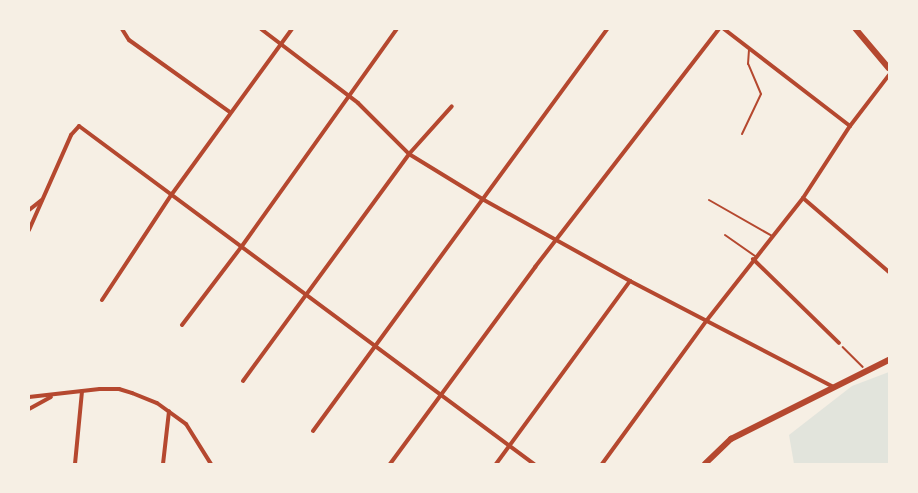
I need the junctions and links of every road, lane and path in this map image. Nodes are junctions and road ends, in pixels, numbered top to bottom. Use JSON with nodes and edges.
{"nodes":[{"id":1,"x":122,"y":29,"type":"edge"},
{"id":2,"x":261,"y":29,"type":"edge"},
{"id":3,"x":292,"y":29,"type":"edge"},
{"id":4,"x":397,"y":29,"type":"edge"},
{"id":5,"x":607,"y":29,"type":"edge"},
{"id":6,"x":719,"y":29,"type":"edge"},
{"id":7,"x":724,"y":29,"type":"edge"},
{"id":8,"x":856,"y":29,"type":"edge"},
{"id":9,"x":282,"y":43,"type":"junction"},
{"id":10,"x":749,"y":48,"type":"junction"},
{"id":11,"x":889,"y":68,"type":"edge"},
{"id":12,"x":889,"y":75,"type":"edge"},
{"id":13,"x":350,"y":96,"type":"junction"},
{"id":14,"x":452,"y":106,"type":"dead end"},
{"id":15,"x":230,"y":112,"type":"junction"},
{"id":16,"x":850,"y":126,"type":"junction"},
{"id":17,"x":742,"y":134,"type":"dead end"},
{"id":18,"x":409,"y":154,"type":"junction"},
{"id":19,"x":172,"y":194,"type":"junction"},
{"id":20,"x":803,"y":198,"type":"junction"},
{"id":21,"x":42,"y":200,"type":"junction"},
{"id":22,"x":484,"y":200,"type":"junction"},
{"id":23,"x":709,"y":200,"type":"dead end"},
{"id":24,"x":29,"y":210,"type":"edge"},
{"id":25,"x":29,"y":230,"type":"edge"},
{"id":26,"x":725,"y":236,"type":"dead end"},
{"id":27,"x":772,"y":236,"type":"junction"},
{"id":28,"x":558,"y":239,"type":"junction"},
{"id":29,"x":242,"y":246,"type":"junction"},
{"id":30,"x":755,"y":258,"type":"junction"},
{"id":31,"x":889,"y":272,"type":"edge"},
{"id":32,"x":630,"y":281,"type":"junction"},
{"id":33,"x":306,"y":296,"type":"junction"},
{"id":34,"x":102,"y":300,"type":"dead end"},
{"id":35,"x":707,"y":320,"type":"junction"},
{"id":36,"x":182,"y":325,"type":"dead end"},
{"id":37,"x":839,"y":343,"type":"joint"},
{"id":38,"x":374,"y":346,"type":"junction"},
{"id":39,"x":889,"y":360,"type":"edge"},
{"id":40,"x":867,"y":370,"type":"junction"},
{"id":41,"x":243,"y":381,"type":"dead end"},
{"id":42,"x":834,"y":387,"type":"junction"},
{"id":43,"x":82,"y":391,"type":"junction"},
{"id":44,"x":53,"y":396,"type":"junction"},
{"id":45,"x":442,"y":396,"type":"junction"},
{"id":46,"x":29,"y":397,"type":"edge"},
{"id":47,"x":29,"y":409,"type":"edge"},
{"id":48,"x":169,"y":410,"type":"junction"},
{"id":49,"x":313,"y":431,"type":"dead end"},
{"id":50,"x":510,"y":446,"type":"junction"},
{"id":51,"x":707,"y":463,"type":"edge"},
{"id":52,"x":75,"y":464,"type":"edge"},
{"id":53,"x":163,"y":464,"type":"edge"},
{"id":54,"x":210,"y":464,"type":"edge"},
{"id":55,"x":390,"y":464,"type":"edge"},
{"id":56,"x":496,"y":464,"type":"edge"},
{"id":57,"x":534,"y":464,"type":"edge"},
{"id":58,"x":602,"y":464,"type":"edge"}],
"edges":[{"from":1,"to":15,"type":"street"},
{"from":2,"to":9,"type":"street"},
{"from":3,"to":9,"type":"street"},
{"from":4,"to":13,"type":"street"},
{"from":5,"to":22,"type":"street"},
{"from":6,"to":28,"type":"street"},
{"from":7,"to":10,"type":"street"},
{"from":8,"to":11,"type":"main road"},
{"from":9,"to":13,"type":"street"},
{"from":9,"to":15,"type":"street"},
{"from":10,"to":16,"type":"street"},
{"from":10,"to":17,"type":"lane"},
{"from":12,"to":16,"type":"street"},
{"from":13,"to":18,"type":"street"},
{"from":13,"to":29,"type":"street"},
{"from":14,"to":18,"type":"street"},
{"from":15,"to":19,"type":"street"},
{"from":16,"to":20,"type":"street"},
{"from":18,"to":22,"type":"street"},
{"from":18,"to":33,"type":"street"},
{"from":19,"to":21,"type":"street"},
{"from":19,"to":29,"type":"street"},
{"from":19,"to":34,"type":"street"},
{"from":20,"to":27,"type":"street"},
{"from":20,"to":31,"type":"street"},
{"from":21,"to":24,"type":"street"},
{"from":21,"to":25,"type":"street"},
{"from":22,"to":28,"type":"street"},
{"from":22,"to":38,"type":"street"},
{"from":23,"to":27,"type":"lane"},
{"from":26,"to":30,"type":"lane"},
{"from":27,"to":30,"type":"street"},
{"from":28,"to":32,"type":"street"},
{"from":28,"to":45,"type":"street"},
{"from":29,"to":33,"type":"street"},
{"from":29,"to":36,"type":"street"},
{"from":30,"to":35,"type":"street"},
{"from":30,"to":37,"type":"street"},
{"from":32,"to":35,"type":"street"},
{"from":32,"to":50,"type":"street"},
{"from":33,"to":38,"type":"street"},
{"from":33,"to":41,"type":"street"},
{"from":35,"to":42,"type":"street"},
{"from":35,"to":58,"type":"street"},
{"from":37,"to":40,"type":"path"},
{"from":38,"to":45,"type":"street"},
{"from":38,"to":49,"type":"street"},
{"from":39,"to":40,"type":"main road"},
{"from":40,"to":42,"type":"main road"},
{"from":42,"to":51,"type":"main road"},
{"from":43,"to":44,"type":"street"},
{"from":43,"to":48,"type":"street"},
{"from":43,"to":52,"type":"street"},
{"from":44,"to":46,"type":"street"},
{"from":44,"to":47,"type":"street"},
{"from":45,"to":50,"type":"street"},
{"from":45,"to":55,"type":"street"},
{"from":48,"to":53,"type":"street"},
{"from":48,"to":54,"type":"street"},
{"from":50,"to":56,"type":"street"},
{"from":50,"to":57,"type":"street"}]}
